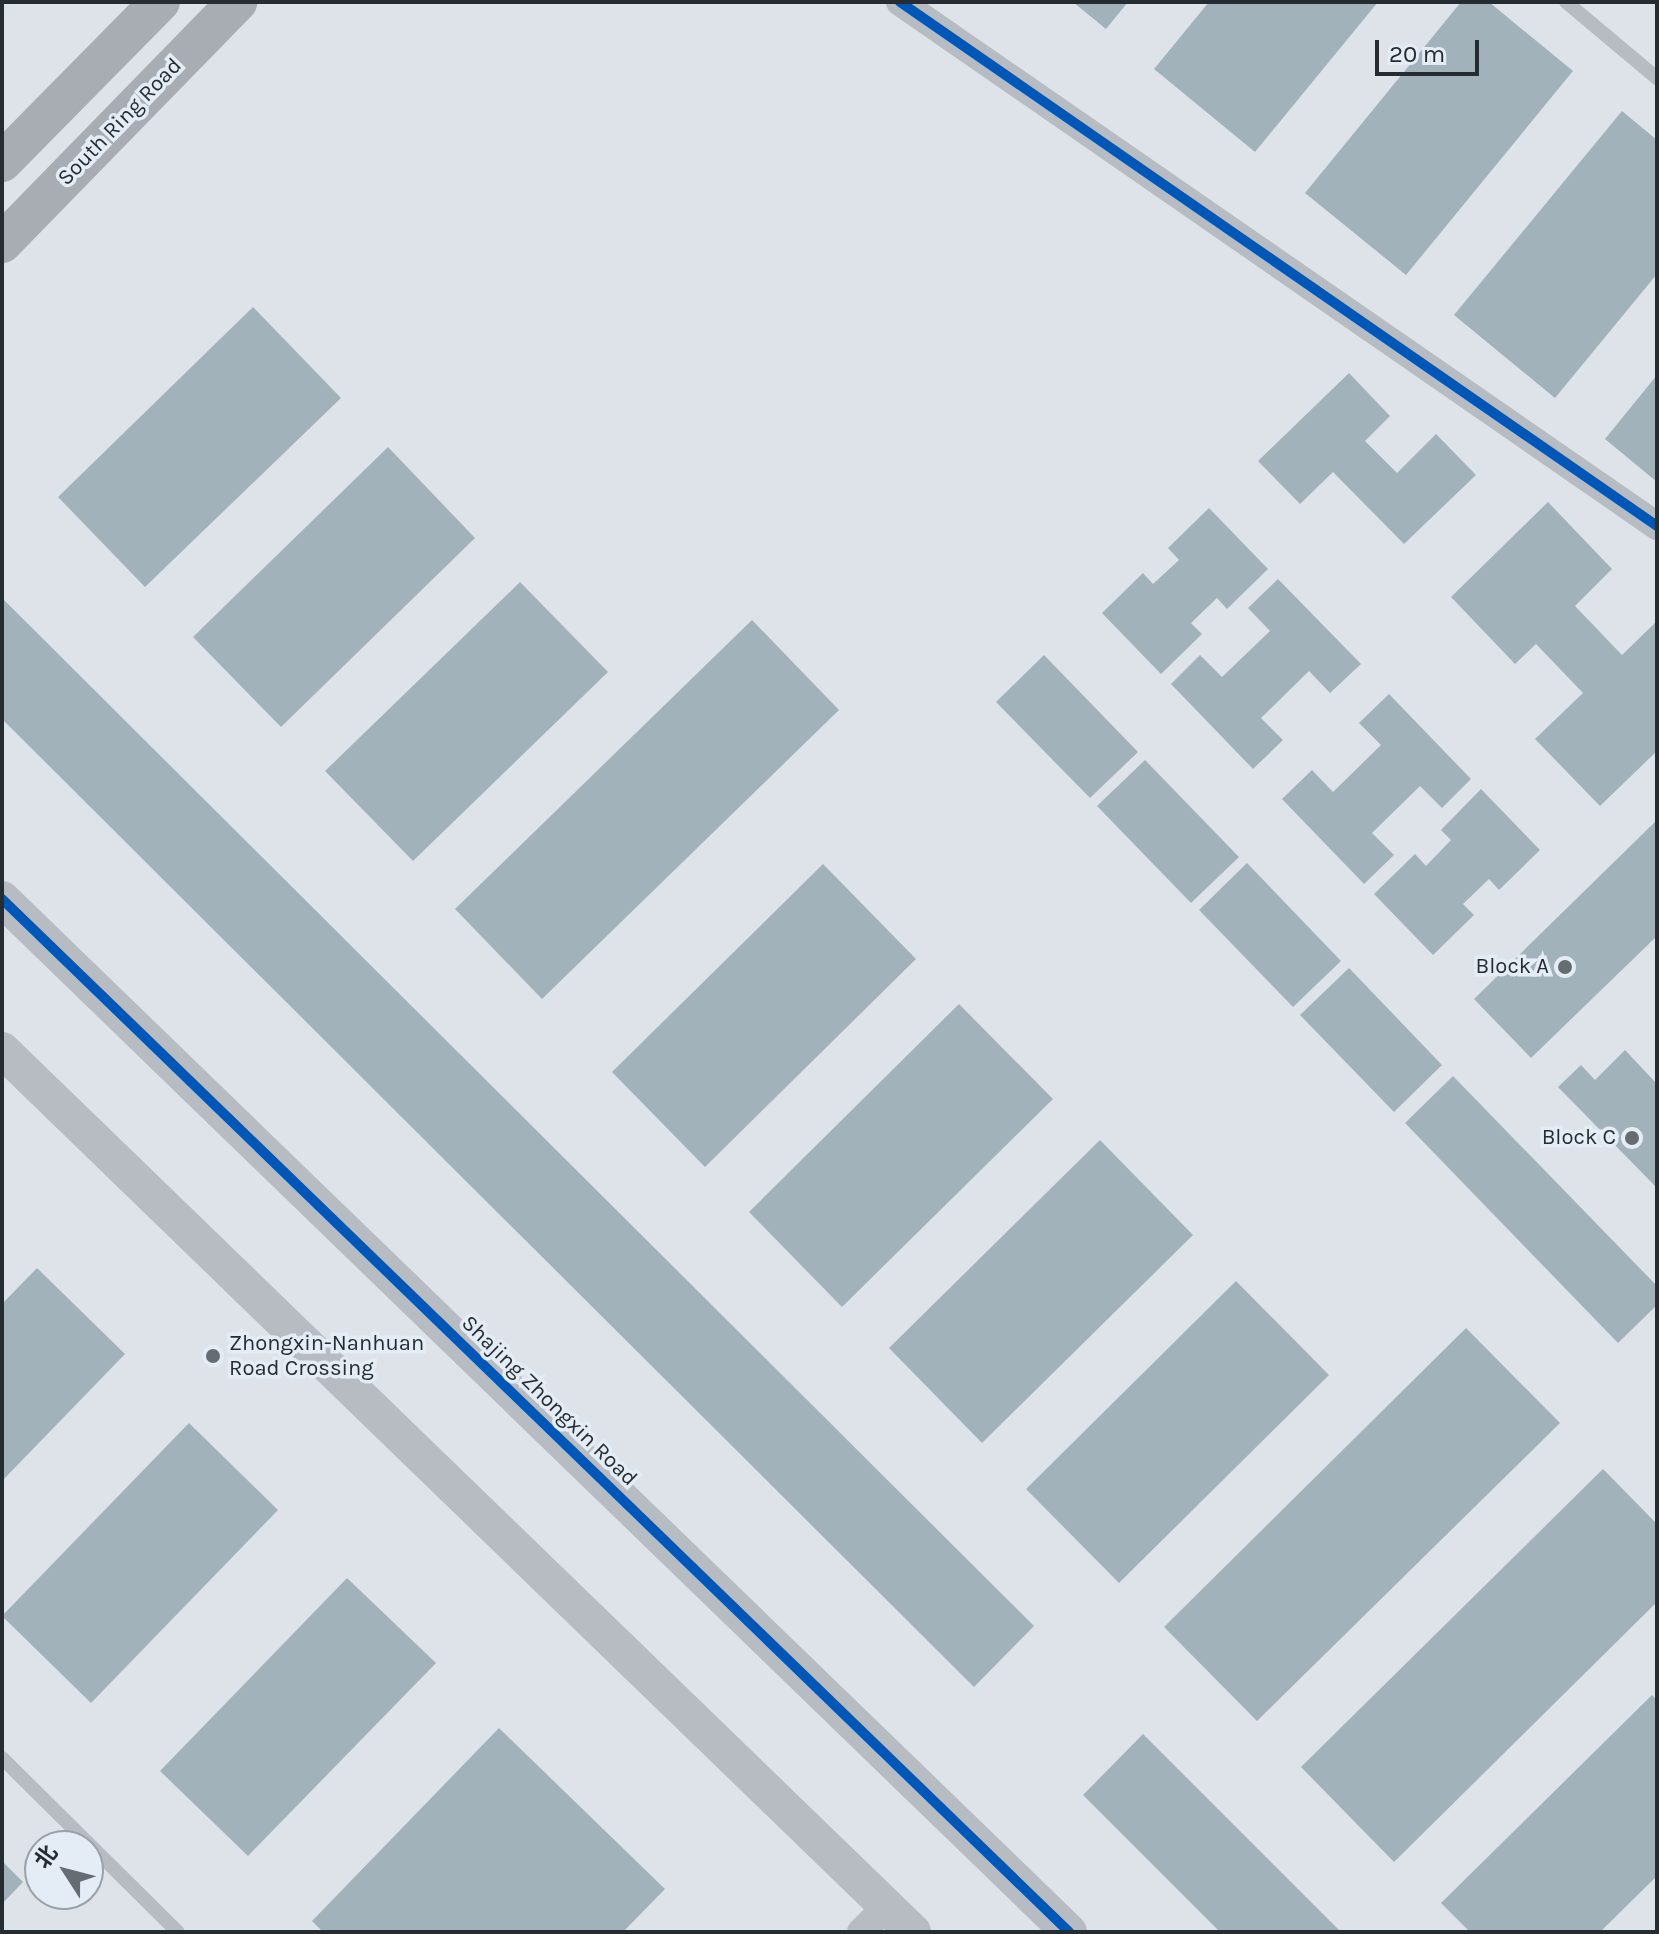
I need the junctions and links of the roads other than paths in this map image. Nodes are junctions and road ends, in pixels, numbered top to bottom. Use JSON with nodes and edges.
{"nodes":[{"id":1,"x":160,"y":2,"type":"edge"},
{"id":2,"x":237,"y":2,"type":"edge"},
{"id":3,"x":900,"y":2,"type":"edge"},
{"id":4,"x":1566,"y":2,"type":"edge"},
{"id":5,"x":1657,"y":78,"type":"edge"},
{"id":6,"x":2,"y":162,"type":"edge"},
{"id":7,"x":2,"y":243,"type":"edge"},
{"id":8,"x":1657,"y":526,"type":"edge"},
{"id":9,"x":2,"y":899,"type":"edge"},
{"id":10,"x":2,"y":1050,"type":"edge"},
{"id":11,"x":2,"y":1758,"type":"edge"},
{"id":12,"x":887,"y":1906,"type":"junction"},
{"id":13,"x":178,"y":1932,"type":"edge"},
{"id":14,"x":861,"y":1932,"type":"edge"},
{"id":15,"x":913,"y":1932,"type":"edge"},
{"id":16,"x":1069,"y":1932,"type":"edge"}],
"edges":[{"from":1,"to":6,"type":"main road"},
{"from":2,"to":7,"type":"main road","name":"South Ring Road"},
{"from":3,"to":8,"type":"street"},
{"from":4,"to":5,"type":"lane"},
{"from":9,"to":16,"type":"street","name":"Shajing Zhongxin Road"},
{"from":10,"to":12,"type":"street"},
{"from":11,"to":13,"type":"lane"},
{"from":12,"to":14,"type":"street"},
{"from":12,"to":15,"type":"street"}]}
